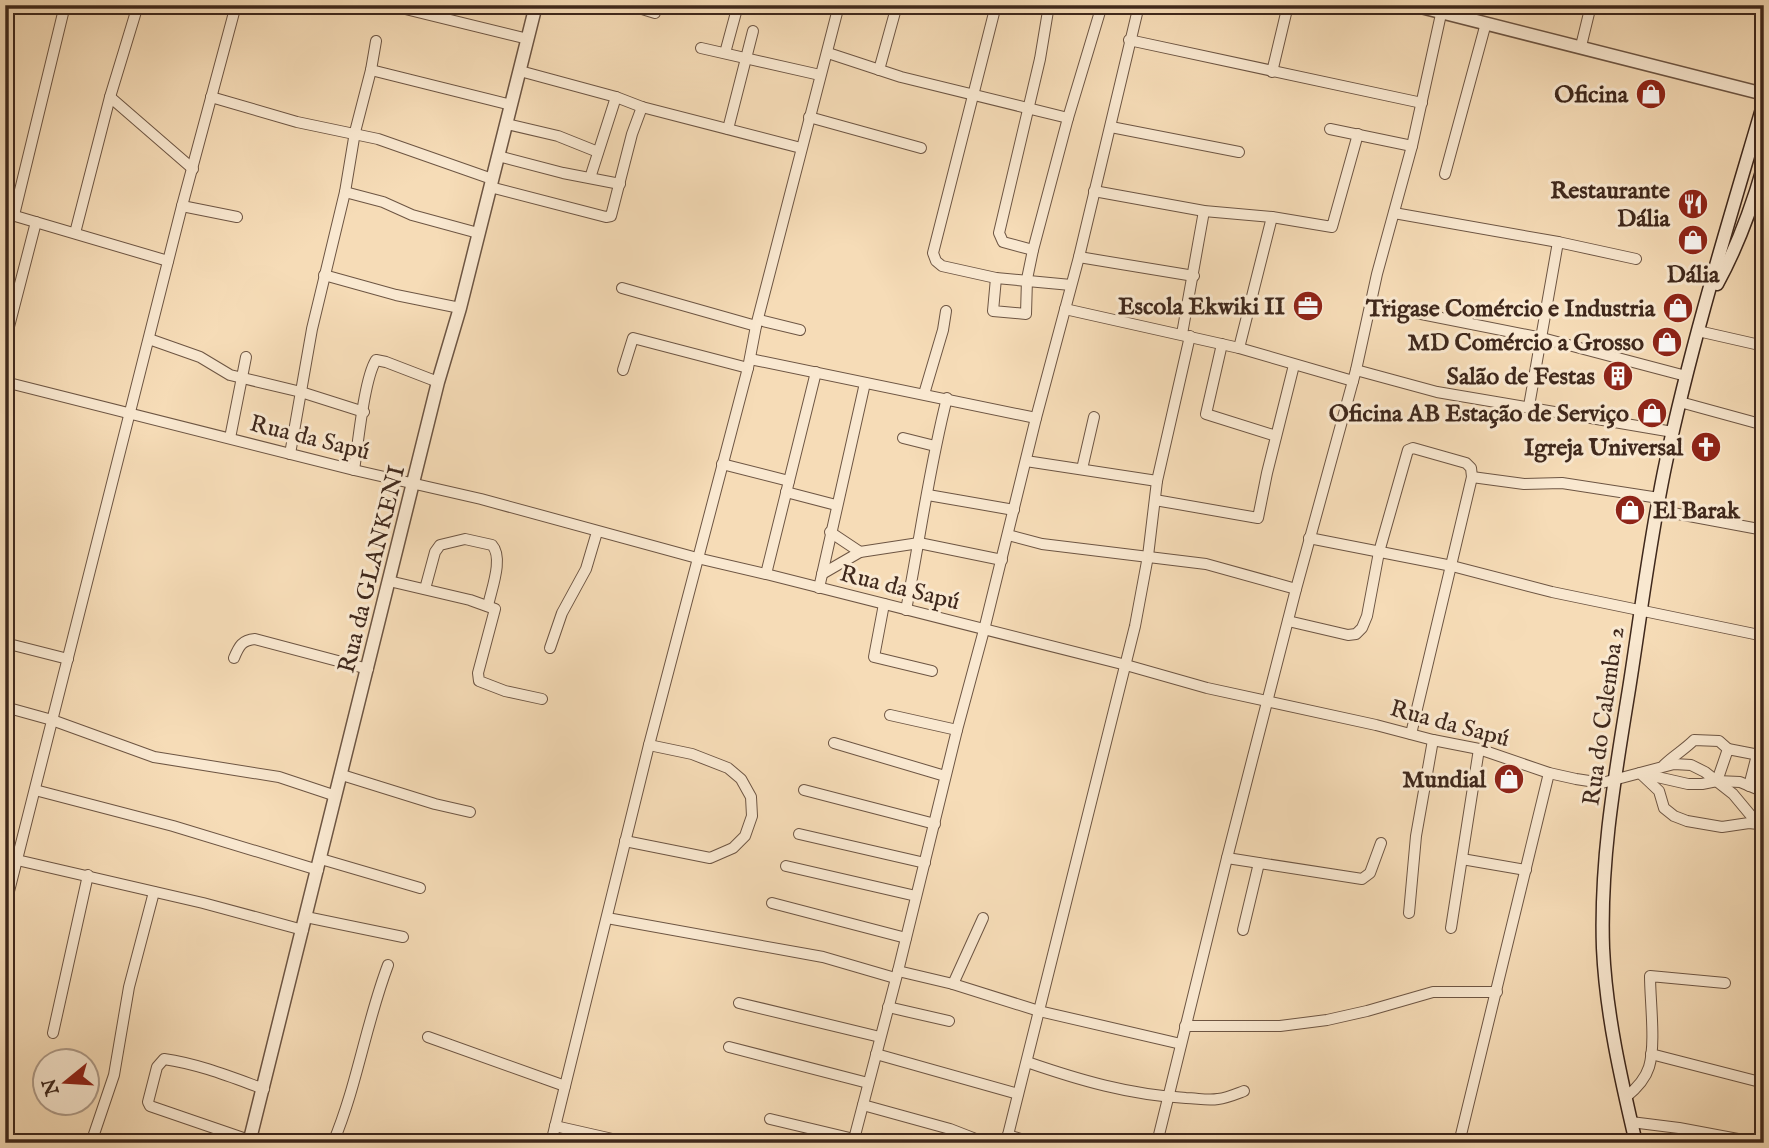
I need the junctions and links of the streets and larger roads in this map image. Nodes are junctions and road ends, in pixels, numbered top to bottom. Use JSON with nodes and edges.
{"nodes":[{"id":1,"x":65,"y":5,"type":"edge"},
{"id":2,"x":138,"y":5,"type":"edge"},
{"id":3,"x":236,"y":5,"type":"edge"},
{"id":4,"x":389,"y":5,"type":"edge"},
{"id":5,"x":536,"y":5,"type":"edge"},
{"id":6,"x":629,"y":5,"type":"edge"},
{"id":7,"x":738,"y":5,"type":"edge"},
{"id":8,"x":839,"y":5,"type":"edge"},
{"id":9,"x":897,"y":5,"type":"edge"},
{"id":10,"x":996,"y":5,"type":"edge"},
{"id":11,"x":1049,"y":5,"type":"edge"},
{"id":12,"x":1102,"y":5,"type":"edge"},
{"id":13,"x":1139,"y":5,"type":"edge"},
{"id":14,"x":1289,"y":5,"type":"edge"},
{"id":15,"x":1413,"y":5,"type":"edge"},
{"id":16,"x":1591,"y":5,"type":"edge"},
{"id":17,"x":1442,"y":9,"type":"edge"},
{"id":18,"x":654,"y":13,"type":"dead end"},
{"id":19,"x":1486,"y":23,"type":"junction"},
{"id":20,"x":753,"y":31,"type":"dead end"},
{"id":21,"x":528,"y":38,"type":"junction"},
{"id":22,"x":1129,"y":40,"type":"junction"},
{"id":23,"x":376,"y":41,"type":"dead end"},
{"id":24,"x":1581,"y":46,"type":"junction"},
{"id":25,"x":701,"y":48,"type":"dead end"},
{"id":26,"x":725,"y":53,"type":"junction"},
{"id":27,"x":828,"y":53,"type":"junction"},
{"id":28,"x":747,"y":58,"type":"junction"},
{"id":29,"x":371,"y":70,"type":"junction"},
{"id":30,"x":879,"y":70,"type":"junction"},
{"id":31,"x":520,"y":71,"type":"junction"},
{"id":32,"x":1272,"y":72,"type":"junction"},
{"id":33,"x":820,"y":75,"type":"junction"},
{"id":34,"x":973,"y":94,"type":"junction"},
{"id":35,"x":1764,"y":94,"type":"edge"},
{"id":36,"x":110,"y":97,"type":"junction"},
{"id":37,"x":211,"y":97,"type":"junction"},
{"id":38,"x":616,"y":97,"type":"junction"},
{"id":39,"x":1764,"y":102,"type":"edge"},
{"id":40,"x":1422,"y":103,"type":"junction"},
{"id":41,"x":511,"y":105,"type":"junction"},
{"id":42,"x":642,"y":107,"type":"junction"},
{"id":43,"x":1027,"y":107,"type":"junction"},
{"id":44,"x":809,"y":117,"type":"junction"},
{"id":45,"x":1068,"y":118,"type":"junction"},
{"id":46,"x":507,"y":124,"type":"junction"},
{"id":47,"x":1111,"y":127,"type":"junction"},
{"id":48,"x":1330,"y":129,"type":"dead end"},
{"id":49,"x":728,"y":130,"type":"junction"},
{"id":50,"x":355,"y":132,"type":"junction"},
{"id":51,"x":1358,"y":134,"type":"junction"},
{"id":52,"x":1412,"y":146,"type":"junction"},
{"id":53,"x":801,"y":148,"type":"junction"},
{"id":54,"x":921,"y":148,"type":"dead end"},
{"id":55,"x":598,"y":152,"type":"junction"},
{"id":56,"x":1238,"y":152,"type":"dead end"},
{"id":57,"x":498,"y":156,"type":"junction"},
{"id":58,"x":1764,"y":165,"type":"edge"},
{"id":59,"x":193,"y":169,"type":"junction"},
{"id":60,"x":1445,"y":174,"type":"dead end"},
{"id":61,"x":590,"y":178,"type":"junction"},
{"id":62,"x":1741,"y":179,"type":"junction"},
{"id":63,"x":491,"y":183,"type":"junction"},
{"id":64,"x":620,"y":184,"type":"junction"},
{"id":65,"x":1758,"y":184,"type":"junction"},
{"id":66,"x":1094,"y":191,"type":"junction"},
{"id":67,"x":345,"y":192,"type":"junction"},
{"id":68,"x":182,"y":206,"type":"junction"},
{"id":69,"x":1205,"y":211,"type":"junction"},
{"id":70,"x":1394,"y":213,"type":"junction"},
{"id":71,"x":9,"y":214,"type":"edge"},
{"id":72,"x":237,"y":217,"type":"dead end"},
{"id":73,"x":1272,"y":217,"type":"junction"},
{"id":74,"x":36,"y":222,"type":"junction"},
{"id":75,"x":75,"y":233,"type":"junction"},
{"id":76,"x":478,"y":233,"type":"junction"},
{"id":77,"x":1558,"y":242,"type":"junction"},
{"id":78,"x":1033,"y":250,"type":"junction"},
{"id":79,"x":1079,"y":257,"type":"junction"},
{"id":80,"x":1636,"y":259,"type":"dead end"},
{"id":81,"x":168,"y":261,"type":"junction"},
{"id":82,"x":324,"y":275,"type":"junction"},
{"id":83,"x":1194,"y":276,"type":"junction"},
{"id":84,"x":996,"y":278,"type":"junction"},
{"id":85,"x":1027,"y":279,"type":"junction"},
{"id":86,"x":1071,"y":285,"type":"junction"},
{"id":87,"x":622,"y":288,"type":"dead end"},
{"id":88,"x":1708,"y":299,"type":"junction"},
{"id":89,"x":1371,"y":304,"type":"junction"},
{"id":90,"x":460,"y":308,"type":"junction"},
{"id":91,"x":1065,"y":309,"type":"junction"},
{"id":92,"x":946,"y":311,"type":"dead end"},
{"id":93,"x":757,"y":323,"type":"junction"},
{"id":94,"x":800,"y":330,"type":"dead end"},
{"id":95,"x":1698,"y":331,"type":"junction"},
{"id":96,"x":1186,"y":335,"type":"junction"},
{"id":97,"x":1542,"y":338,"type":"junction"},
{"id":98,"x":149,"y":339,"type":"junction"},
{"id":99,"x":5,"y":342,"type":"edge"},
{"id":100,"x":1222,"y":344,"type":"junction"},
{"id":101,"x":1764,"y":346,"type":"edge"},
{"id":102,"x":1239,"y":348,"type":"junction"},
{"id":103,"x":246,"y":357,"type":"dead end"},
{"id":104,"x":749,"y":363,"type":"junction"},
{"id":105,"x":1294,"y":365,"type":"junction"},
{"id":106,"x":623,"y":370,"type":"dead end"},
{"id":107,"x":1356,"y":370,"type":"junction"},
{"id":108,"x":816,"y":372,"type":"junction"},
{"id":109,"x":1686,"y":376,"type":"junction"},
{"id":110,"x":242,"y":378,"type":"junction"},
{"id":111,"x":1353,"y":381,"type":"junction"},
{"id":112,"x":5,"y":382,"type":"edge"},
{"id":113,"x":439,"y":382,"type":"junction"},
{"id":114,"x":865,"y":383,"type":"junction"},
{"id":115,"x":301,"y":392,"type":"junction"},
{"id":116,"x":924,"y":394,"type":"junction"},
{"id":117,"x":947,"y":398,"type":"junction"},
{"id":118,"x":1680,"y":402,"type":"junction"},
{"id":119,"x":1529,"y":406,"type":"junction"},
{"id":120,"x":364,"y":412,"type":"junction"},
{"id":121,"x":130,"y":413,"type":"junction"},
{"id":122,"x":1094,"y":417,"type":"dead end"},
{"id":123,"x":1036,"y":418,"type":"junction"},
{"id":124,"x":1764,"y":425,"type":"edge"},
{"id":125,"x":1673,"y":432,"type":"junction"},
{"id":126,"x":1276,"y":436,"type":"junction"},
{"id":127,"x":230,"y":438,"type":"junction"},
{"id":128,"x":903,"y":438,"type":"dead end"},
{"id":129,"x":935,"y":446,"type":"junction"},
{"id":130,"x":290,"y":454,"type":"junction"},
{"id":131,"x":1026,"y":461,"type":"junction"},
{"id":132,"x":722,"y":464,"type":"junction"},
{"id":133,"x":1082,"y":469,"type":"junction"},
{"id":134,"x":354,"y":470,"type":"junction"},
{"id":135,"x":1472,"y":477,"type":"junction"},
{"id":136,"x":1157,"y":481,"type":"junction"},
{"id":137,"x":413,"y":484,"type":"junction"},
{"id":138,"x":788,"y":487,"type":"junction"},
{"id":139,"x":928,"y":495,"type":"junction"},
{"id":140,"x":1155,"y":500,"type":"junction"},
{"id":141,"x":1658,"y":504,"type":"junction"},
{"id":142,"x":836,"y":505,"type":"junction"},
{"id":143,"x":1014,"y":510,"type":"junction"},
{"id":144,"x":1764,"y":530,"type":"edge"},
{"id":145,"x":597,"y":532,"type":"junction"},
{"id":146,"x":830,"y":532,"type":"junction"},
{"id":147,"x":1008,"y":535,"type":"junction"},
{"id":148,"x":1309,"y":538,"type":"junction"},
{"id":149,"x":919,"y":543,"type":"junction"},
{"id":150,"x":860,"y":552,"type":"junction"},
{"id":151,"x":1379,"y":552,"type":"junction"},
{"id":152,"x":1148,"y":556,"type":"junction"},
{"id":153,"x":697,"y":558,"type":"junction"},
{"id":154,"x":1002,"y":560,"type":"junction"},
{"id":155,"x":1452,"y":566,"type":"junction"},
{"id":156,"x":766,"y":573,"type":"junction"},
{"id":157,"x":822,"y":574,"type":"junction"},
{"id":158,"x":389,"y":581,"type":"junction"},
{"id":159,"x":819,"y":587,"type":"junction"},
{"id":160,"x":425,"y":589,"type":"junction"},
{"id":161,"x":1296,"y":589,"type":"junction"},
{"id":162,"x":884,"y":604,"type":"junction"},
{"id":163,"x":488,"y":606,"type":"junction"},
{"id":164,"x":1640,"y":609,"type":"junction"},
{"id":165,"x":905,"y":610,"type":"junction"},
{"id":166,"x":1288,"y":621,"type":"junction"},
{"id":167,"x":984,"y":630,"type":"junction"},
{"id":168,"x":1764,"y":636,"type":"edge"},
{"id":169,"x":5,"y":643,"type":"edge"},
{"id":170,"x":550,"y":648,"type":"dead end"},
{"id":171,"x":234,"y":658,"type":"dead end"},
{"id":172,"x":68,"y":659,"type":"junction"},
{"id":173,"x":1126,"y":665,"type":"junction"},
{"id":174,"x":368,"y":669,"type":"junction"},
{"id":175,"x":932,"y":671,"type":"dead end"},
{"id":176,"x":542,"y":699,"type":"dead end"},
{"id":177,"x":1267,"y":702,"type":"junction"},
{"id":178,"x":5,"y":707,"type":"edge"},
{"id":179,"x":890,"y":715,"type":"dead end"},
{"id":180,"x":52,"y":720,"type":"junction"},
{"id":181,"x":957,"y":730,"type":"junction"},
{"id":182,"x":1411,"y":734,"type":"junction"},
{"id":183,"x":1433,"y":740,"type":"junction"},
{"id":184,"x":834,"y":743,"type":"dead end"},
{"id":185,"x":649,"y":745,"type":"junction"},
{"id":186,"x":1479,"y":748,"type":"junction"},
{"id":187,"x":1728,"y":749,"type":"junction"},
{"id":188,"x":1760,"y":756,"type":"edge"},
{"id":189,"x":1549,"y":773,"type":"junction"},
{"id":190,"x":1640,"y":773,"type":"junction"},
{"id":191,"x":1661,"y":774,"type":"junction"},
{"id":192,"x":341,"y":775,"type":"junction"},
{"id":193,"x":945,"y":776,"type":"junction"},
{"id":194,"x":1613,"y":780,"type":"junction"},
{"id":195,"x":1717,"y":781,"type":"junction"},
{"id":196,"x":1749,"y":786,"type":"junction"},
{"id":197,"x":35,"y":790,"type":"junction"},
{"id":198,"x":804,"y":790,"type":"dead end"},
{"id":199,"x":1660,"y":791,"type":"junction"},
{"id":200,"x":1764,"y":792,"type":"edge"},
{"id":201,"x":336,"y":796,"type":"junction"},
{"id":202,"x":470,"y":812,"type":"dead end"},
{"id":203,"x":935,"y":824,"type":"junction"},
{"id":204,"x":1761,"y":825,"type":"edge"},
{"id":205,"x":799,"y":834,"type":"dead end"},
{"id":206,"x":625,"y":841,"type":"junction"},
{"id":207,"x":1381,"y":843,"type":"dead end"},
{"id":208,"x":1227,"y":858,"type":"junction"},
{"id":209,"x":1462,"y":859,"type":"junction"},
{"id":210,"x":17,"y":860,"type":"junction"},
{"id":211,"x":925,"y":863,"type":"junction"},
{"id":212,"x":1259,"y":863,"type":"junction"},
{"id":213,"x":319,"y":864,"type":"junction"},
{"id":214,"x":786,"y":866,"type":"dead end"},
{"id":215,"x":1526,"y":870,"type":"junction"},
{"id":216,"x":88,"y":875,"type":"junction"},
{"id":217,"x":420,"y":888,"type":"dead end"},
{"id":218,"x":154,"y":892,"type":"junction"},
{"id":219,"x":916,"y":896,"type":"junction"},
{"id":220,"x":772,"y":903,"type":"dead end"},
{"id":221,"x":5,"y":907,"type":"edge"},
{"id":222,"x":1409,"y":913,"type":"dead end"},
{"id":223,"x":607,"y":918,"type":"junction"},
{"id":224,"x":983,"y":918,"type":"dead end"},
{"id":225,"x":305,"y":923,"type":"junction"},
{"id":226,"x":1451,"y":928,"type":"dead end"},
{"id":227,"x":1243,"y":930,"type":"dead end"},
{"id":228,"x":403,"y":937,"type":"dead end"},
{"id":229,"x":905,"y":938,"type":"junction"},
{"id":230,"x":388,"y":965,"type":"dead end"},
{"id":231,"x":896,"y":975,"type":"junction"},
{"id":232,"x":1725,"y":983,"type":"dead end"},
{"id":233,"x":953,"y":984,"type":"junction"},
{"id":234,"x":1497,"y":992,"type":"junction"},
{"id":235,"x":740,"y":1003,"type":"dead end"},
{"id":236,"x":888,"y":1007,"type":"junction"},
{"id":237,"x":1039,"y":1011,"type":"junction"},
{"id":238,"x":949,"y":1021,"type":"dead end"},
{"id":239,"x":1185,"y":1026,"type":"junction"},
{"id":240,"x":53,"y":1033,"type":"dead end"},
{"id":241,"x":428,"y":1037,"type":"dead end"},
{"id":242,"x":880,"y":1038,"type":"junction"},
{"id":243,"x":1181,"y":1044,"type":"junction"},
{"id":244,"x":729,"y":1047,"type":"dead end"},
{"id":245,"x":876,"y":1054,"type":"junction"},
{"id":246,"x":1651,"y":1054,"type":"junction"},
{"id":247,"x":1027,"y":1062,"type":"junction"},
{"id":248,"x":868,"y":1083,"type":"junction"},
{"id":249,"x":1764,"y":1083,"type":"edge"},
{"id":250,"x":565,"y":1086,"type":"junction"},
{"id":251,"x":264,"y":1089,"type":"junction"},
{"id":252,"x":1244,"y":1091,"type":"dead end"},
{"id":253,"x":1018,"y":1094,"type":"junction"},
{"id":254,"x":1626,"y":1097,"type":"junction"},
{"id":255,"x":1167,"y":1098,"type":"junction"},
{"id":256,"x":863,"y":1105,"type":"junction"},
{"id":257,"x":770,"y":1119,"type":"dead end"},
{"id":258,"x":1631,"y":1122,"type":"junction"},
{"id":259,"x":555,"y":1126,"type":"junction"},
{"id":260,"x":1764,"y":1138,"type":"edge"},
{"id":261,"x":1007,"y":1139,"type":"edge"},
{"id":262,"x":853,"y":1141,"type":"edge"},
{"id":263,"x":249,"y":1142,"type":"edge"},
{"id":264,"x":92,"y":1143,"type":"edge"},
{"id":265,"x":333,"y":1143,"type":"edge"},
{"id":266,"x":551,"y":1143,"type":"edge"},
{"id":267,"x":630,"y":1143,"type":"edge"},
{"id":268,"x":986,"y":1143,"type":"edge"},
{"id":269,"x":1032,"y":1143,"type":"edge"},
{"id":270,"x":1157,"y":1143,"type":"edge"},
{"id":271,"x":1460,"y":1143,"type":"edge"},
{"id":272,"x":1636,"y":1143,"type":"edge"},
{"id":273,"x":1761,"y":1143,"type":"edge"}],
"edges":[{"from":1,"to":71,"type":"street"},
{"from":2,"to":36,"type":"street"},
{"from":3,"to":37,"type":"street"},
{"from":4,"to":21,"type":"street"},
{"from":5,"to":21,"type":"street","name":"Rua da GLANKENI"},
{"from":6,"to":18,"type":"street"},
{"from":7,"to":26,"type":"street"},
{"from":8,"to":27,"type":"street"},
{"from":9,"to":30,"type":"street"},
{"from":10,"to":34,"type":"street"},
{"from":11,"to":43,"type":"street"},
{"from":12,"to":45,"type":"street"},
{"from":13,"to":22,"type":"street"},
{"from":14,"to":32,"type":"street"},
{"from":15,"to":17,"type":"street"},
{"from":16,"to":24,"type":"street"},
{"from":17,"to":19,"type":"street"},
{"from":17,"to":40,"type":"street"},
{"from":19,"to":24,"type":"street"},
{"from":19,"to":60,"type":"street"},
{"from":20,"to":28,"type":"street"},
{"from":21,"to":31,"type":"street","name":"Rua da GLANKENI"},
{"from":22,"to":32,"type":"street"},
{"from":22,"to":47,"type":"street"},
{"from":23,"to":29,"type":"street"},
{"from":24,"to":35,"type":"street"},
{"from":25,"to":26,"type":"street"},
{"from":26,"to":28,"type":"street"},
{"from":27,"to":30,"type":"street"},
{"from":27,"to":33,"type":"street"},
{"from":28,"to":33,"type":"street"},
{"from":28,"to":49,"type":"street"},
{"from":29,"to":41,"type":"street"},
{"from":29,"to":50,"type":"street"},
{"from":30,"to":34,"type":"street"},
{"from":31,"to":38,"type":"street"},
{"from":31,"to":41,"type":"street","name":"Rua da GLANKENI"},
{"from":32,"to":40,"type":"street"},
{"from":33,"to":44,"type":"street"},
{"from":34,"to":43,"type":"street"},
{"from":34,"to":84,"type":"street"},
{"from":36,"to":59,"type":"street"},
{"from":36,"to":75,"type":"street"},
{"from":37,"to":50,"type":"street"},
{"from":37,"to":59,"type":"street"},
{"from":38,"to":42,"type":"street"},
{"from":38,"to":55,"type":"street"},
{"from":39,"to":62,"type":"street","name":"Rua do Calemba 2"},
{"from":40,"to":52,"type":"street"},
{"from":41,"to":46,"type":"street","name":"Rua da GLANKENI"},
{"from":42,"to":49,"type":"street"},
{"from":42,"to":64,"type":"street"},
{"from":43,"to":45,"type":"street"},
{"from":43,"to":78,"type":"street"},
{"from":44,"to":53,"type":"street"},
{"from":44,"to":54,"type":"street"},
{"from":45,"to":78,"type":"street"},
{"from":46,"to":55,"type":"street"},
{"from":46,"to":57,"type":"street","name":"Rua da GLANKENI"},
{"from":47,"to":56,"type":"street"},
{"from":47,"to":66,"type":"street"},
{"from":48,"to":51,"type":"street"},
{"from":49,"to":53,"type":"street"},
{"from":50,"to":63,"type":"street"},
{"from":50,"to":67,"type":"street"},
{"from":51,"to":52,"type":"street"},
{"from":51,"to":73,"type":"street"},
{"from":52,"to":70,"type":"street"},
{"from":53,"to":93,"type":"street"},
{"from":55,"to":61,"type":"street"},
{"from":57,"to":61,"type":"street"},
{"from":57,"to":63,"type":"street","name":"Rua da GLANKENI"},
{"from":58,"to":65,"type":"street","name":"Rua do Calemba 2"},
{"from":59,"to":68,"type":"street"},
{"from":61,"to":64,"type":"street"},
{"from":62,"to":65,"type":"street"},
{"from":62,"to":88,"type":"street","name":"Rua do Calemba 2"},
{"from":63,"to":64,"type":"street"},
{"from":63,"to":76,"type":"street","name":"Rua da GLANKENI"},
{"from":65,"to":88,"type":"street","name":"Rua do Calemba 2"},
{"from":66,"to":69,"type":"street"},
{"from":66,"to":79,"type":"street"},
{"from":67,"to":76,"type":"street"},
{"from":67,"to":82,"type":"street"},
{"from":68,"to":72,"type":"street"},
{"from":68,"to":81,"type":"street"},
{"from":69,"to":73,"type":"street"},
{"from":69,"to":83,"type":"street"},
{"from":70,"to":77,"type":"street"},
{"from":70,"to":89,"type":"street"},
{"from":71,"to":74,"type":"street"},
{"from":73,"to":102,"type":"street"},
{"from":74,"to":75,"type":"street"},
{"from":74,"to":99,"type":"street"},
{"from":75,"to":81,"type":"street"},
{"from":76,"to":90,"type":"street","name":"Rua da GLANKENI"},
{"from":77,"to":80,"type":"street"},
{"from":77,"to":97,"type":"street"},
{"from":78,"to":85,"type":"street"},
{"from":79,"to":83,"type":"street"},
{"from":79,"to":86,"type":"street"},
{"from":81,"to":98,"type":"street"},
{"from":82,"to":90,"type":"street"},
{"from":82,"to":115,"type":"street"},
{"from":83,"to":96,"type":"street"},
{"from":84,"to":85,"type":"street"},
{"from":84,"to":85,"type":"street"},
{"from":85,"to":86,"type":"street"},
{"from":86,"to":91,"type":"street"},
{"from":87,"to":93,"type":"street"},
{"from":88,"to":95,"type":"street","name":"Rua do Calemba 2"},
{"from":89,"to":97,"type":"street"},
{"from":89,"to":107,"type":"street"},
{"from":90,"to":113,"type":"street","name":"Rua da GLANKENI"},
{"from":91,"to":96,"type":"street"},
{"from":91,"to":123,"type":"street"},
{"from":92,"to":116,"type":"street"},
{"from":93,"to":94,"type":"street"},
{"from":93,"to":104,"type":"street"},
{"from":95,"to":101,"type":"street"},
{"from":95,"to":109,"type":"street","name":"Rua do Calemba 2"},
{"from":96,"to":100,"type":"street"},
{"from":96,"to":136,"type":"street"},
{"from":97,"to":109,"type":"street"},
{"from":97,"to":119,"type":"street"},
{"from":98,"to":110,"type":"street"},
{"from":98,"to":121,"type":"street"},
{"from":100,"to":102,"type":"street"},
{"from":100,"to":126,"type":"street"},
{"from":102,"to":105,"type":"street"},
{"from":103,"to":110,"type":"street"},
{"from":104,"to":106,"type":"street"},
{"from":104,"to":108,"type":"street"},
{"from":104,"to":132,"type":"street"},
{"from":105,"to":111,"type":"street"},
{"from":105,"to":126,"type":"street"},
{"from":107,"to":111,"type":"street"},
{"from":107,"to":119,"type":"street"},
{"from":108,"to":114,"type":"street"},
{"from":108,"to":138,"type":"street"},
{"from":109,"to":118,"type":"street","name":"Rua do Calemba 2"},
{"from":110,"to":115,"type":"street"},
{"from":110,"to":127,"type":"street"},
{"from":111,"to":148,"type":"street"},
{"from":112,"to":121,"type":"street","name":"Rua da Sapú"},
{"from":113,"to":120,"type":"street"},
{"from":113,"to":137,"type":"street","name":"Rua da GLANKENI"},
{"from":114,"to":116,"type":"street"},
{"from":114,"to":142,"type":"street"},
{"from":115,"to":120,"type":"street"},
{"from":115,"to":130,"type":"street"},
{"from":116,"to":117,"type":"street"},
{"from":117,"to":123,"type":"street"},
{"from":117,"to":129,"type":"street"},
{"from":118,"to":124,"type":"street"},
{"from":118,"to":125,"type":"street","name":"Rua do Calemba 2"},
{"from":119,"to":125,"type":"street"},
{"from":120,"to":134,"type":"street"},
{"from":121,"to":127,"type":"street","name":"Rua da Sapú"},
{"from":121,"to":172,"type":"street"},
{"from":122,"to":133,"type":"street"},
{"from":123,"to":131,"type":"street"},
{"from":125,"to":141,"type":"street","name":"Rua do Calemba 2"},
{"from":126,"to":140,"type":"street"},
{"from":127,"to":130,"type":"street","name":"Rua da Sapú"},
{"from":128,"to":129,"type":"street"},
{"from":129,"to":139,"type":"street"},
{"from":130,"to":134,"type":"street","name":"Rua da Sapú"},
{"from":131,"to":133,"type":"street"},
{"from":131,"to":143,"type":"street"},
{"from":132,"to":138,"type":"street"},
{"from":132,"to":153,"type":"street"},
{"from":133,"to":136,"type":"street"},
{"from":134,"to":137,"type":"street","name":"Rua da Sapú"},
{"from":135,"to":141,"type":"street"},
{"from":135,"to":151,"type":"street"},
{"from":135,"to":155,"type":"street"},
{"from":136,"to":140,"type":"street"},
{"from":137,"to":145,"type":"street","name":"Rua da Sapú"},
{"from":137,"to":158,"type":"street","name":"Rua da GLANKENI"},
{"from":138,"to":142,"type":"street"},
{"from":138,"to":156,"type":"street"},
{"from":139,"to":143,"type":"street"},
{"from":139,"to":149,"type":"street"},
{"from":140,"to":152,"type":"street"},
{"from":141,"to":144,"type":"street"},
{"from":141,"to":164,"type":"street","name":"Rua do Calemba 2"},
{"from":142,"to":146,"type":"street"},
{"from":143,"to":147,"type":"street"},
{"from":145,"to":153,"type":"street","name":"Rua da Sapú"},
{"from":145,"to":170,"type":"street"},
{"from":146,"to":150,"type":"street"},
{"from":146,"to":157,"type":"street"},
{"from":147,"to":152,"type":"street"},
{"from":147,"to":154,"type":"street"},
{"from":148,"to":151,"type":"street"},
{"from":148,"to":161,"type":"street"},
{"from":149,"to":150,"type":"street"},
{"from":149,"to":154,"type":"street"},
{"from":149,"to":165,"type":"street"},
{"from":150,"to":157,"type":"street"},
{"from":151,"to":155,"type":"street"},
{"from":151,"to":166,"type":"street"},
{"from":152,"to":161,"type":"street"},
{"from":152,"to":173,"type":"street"},
{"from":153,"to":156,"type":"street","name":"Rua da Sapú"},
{"from":153,"to":185,"type":"street"},
{"from":154,"to":167,"type":"street"},
{"from":155,"to":164,"type":"street"},
{"from":155,"to":182,"type":"street"},
{"from":156,"to":159,"type":"street","name":"Rua da Sapú"},
{"from":157,"to":159,"type":"street"},
{"from":158,"to":160,"type":"street"},
{"from":158,"to":174,"type":"street","name":"Rua da GLANKENI"},
{"from":159,"to":162,"type":"street","name":"Rua da Sapú"},
{"from":160,"to":163,"type":"street"},
{"from":160,"to":163,"type":"street"},
{"from":161,"to":166,"type":"street"},
{"from":162,"to":165,"type":"street","name":"Rua da Sapú"},
{"from":162,"to":175,"type":"street"},
{"from":163,"to":176,"type":"street"},
{"from":164,"to":168,"type":"street"},
{"from":164,"to":194,"type":"street","name":"Rua do Calemba 2"},
{"from":165,"to":167,"type":"street","name":"Rua da Sapú"},
{"from":166,"to":177,"type":"street"},
{"from":167,"to":173,"type":"street","name":"Rua da Sapú"},
{"from":167,"to":181,"type":"street"},
{"from":169,"to":172,"type":"street"},
{"from":171,"to":174,"type":"street"},
{"from":172,"to":180,"type":"street"},
{"from":173,"to":177,"type":"street","name":"Rua da Sapú"},
{"from":173,"to":237,"type":"street"},
{"from":174,"to":192,"type":"street","name":"Rua da GLANKENI"},
{"from":177,"to":182,"type":"street","name":"Rua da Sapú"},
{"from":177,"to":208,"type":"street"},
{"from":178,"to":180,"type":"street"},
{"from":179,"to":181,"type":"street"},
{"from":180,"to":197,"type":"street"},
{"from":180,"to":201,"type":"street"},
{"from":181,"to":193,"type":"street"},
{"from":182,"to":183,"type":"street","name":"Rua da Sapú"},
{"from":183,"to":186,"type":"street","name":"Rua da Sapú"},
{"from":183,"to":222,"type":"street"},
{"from":184,"to":193,"type":"street"},
{"from":185,"to":206,"type":"street"},
{"from":185,"to":206,"type":"street"},
{"from":186,"to":189,"type":"street","name":"Rua da Sapú"},
{"from":186,"to":209,"type":"street"},
{"from":187,"to":188,"type":"street"},
{"from":187,"to":191,"type":"street"},
{"from":187,"to":195,"type":"street"},
{"from":188,"to":196,"type":"street"},
{"from":189,"to":194,"type":"street","name":"Rua da Sapú"},
{"from":189,"to":215,"type":"street"},
{"from":190,"to":191,"type":"street","name":"Rua da Sapú"},
{"from":190,"to":194,"type":"street","name":"Rua da Sapú"},
{"from":190,"to":199,"type":"street"},
{"from":191,"to":195,"type":"street"},
{"from":191,"to":195,"type":"street"},
{"from":191,"to":199,"type":"street"},
{"from":192,"to":201,"type":"street","name":"Rua da GLANKENI"},
{"from":192,"to":202,"type":"street"},
{"from":193,"to":203,"type":"street"},
{"from":194,"to":254,"type":"street","name":"Rua do Calemba 2"},
{"from":195,"to":196,"type":"street"},
{"from":195,"to":204,"type":"street"},
{"from":196,"to":200,"type":"street"},
{"from":197,"to":210,"type":"street"},
{"from":197,"to":213,"type":"street"},
{"from":198,"to":203,"type":"street"},
{"from":199,"to":204,"type":"street"},
{"from":201,"to":213,"type":"street","name":"Rua da GLANKENI"},
{"from":203,"to":211,"type":"street"},
{"from":205,"to":211,"type":"street"},
{"from":206,"to":223,"type":"street"},
{"from":207,"to":212,"type":"street"},
{"from":208,"to":212,"type":"street"},
{"from":208,"to":239,"type":"street"},
{"from":209,"to":215,"type":"street"},
{"from":209,"to":226,"type":"street"},
{"from":210,"to":216,"type":"street"},
{"from":210,"to":221,"type":"street"},
{"from":211,"to":219,"type":"street"},
{"from":212,"to":227,"type":"street"},
{"from":213,"to":217,"type":"street"},
{"from":213,"to":225,"type":"street","name":"Rua da GLANKENI"},
{"from":214,"to":219,"type":"street"},
{"from":215,"to":234,"type":"street"},
{"from":216,"to":218,"type":"street"},
{"from":216,"to":240,"type":"street"},
{"from":218,"to":225,"type":"street"},
{"from":218,"to":264,"type":"street"},
{"from":219,"to":229,"type":"street"},
{"from":220,"to":229,"type":"street"},
{"from":223,"to":231,"type":"street"},
{"from":223,"to":250,"type":"street"},
{"from":224,"to":233,"type":"street"},
{"from":225,"to":228,"type":"street"},
{"from":225,"to":251,"type":"street","name":"Rua da GLANKENI"},
{"from":229,"to":231,"type":"street"},
{"from":230,"to":265,"type":"street"},
{"from":231,"to":233,"type":"street"},
{"from":231,"to":236,"type":"street"},
{"from":232,"to":246,"type":"street"},
{"from":233,"to":237,"type":"street"},
{"from":234,"to":239,"type":"street"},
{"from":234,"to":271,"type":"street"},
{"from":235,"to":242,"type":"street"},
{"from":236,"to":238,"type":"street"},
{"from":236,"to":242,"type":"street"},
{"from":237,"to":243,"type":"street"},
{"from":237,"to":247,"type":"street"},
{"from":239,"to":243,"type":"street"},
{"from":241,"to":250,"type":"street"},
{"from":242,"to":245,"type":"street"},
{"from":243,"to":255,"type":"street"},
{"from":244,"to":248,"type":"street"},
{"from":245,"to":248,"type":"street"},
{"from":245,"to":253,"type":"street"},
{"from":246,"to":249,"type":"street"},
{"from":246,"to":254,"type":"street"},
{"from":247,"to":253,"type":"street"},
{"from":247,"to":255,"type":"street"},
{"from":248,"to":256,"type":"street"},
{"from":250,"to":259,"type":"street"},
{"from":251,"to":263,"type":"street","name":"Rua da GLANKENI"},
{"from":251,"to":263,"type":"street"},
{"from":252,"to":255,"type":"street"},
{"from":253,"to":261,"type":"street"},
{"from":254,"to":258,"type":"street","name":"Rua do Calemba 2"},
{"from":255,"to":270,"type":"street"},
{"from":256,"to":262,"type":"street"},
{"from":256,"to":268,"type":"street"},
{"from":257,"to":262,"type":"street"},
{"from":258,"to":272,"type":"street","name":"Rua do Calemba 2"},
{"from":258,"to":273,"type":"street"},
{"from":259,"to":266,"type":"street"},
{"from":259,"to":267,"type":"street"},
{"from":260,"to":273,"type":"street"},
{"from":261,"to":269,"type":"street"}]}
